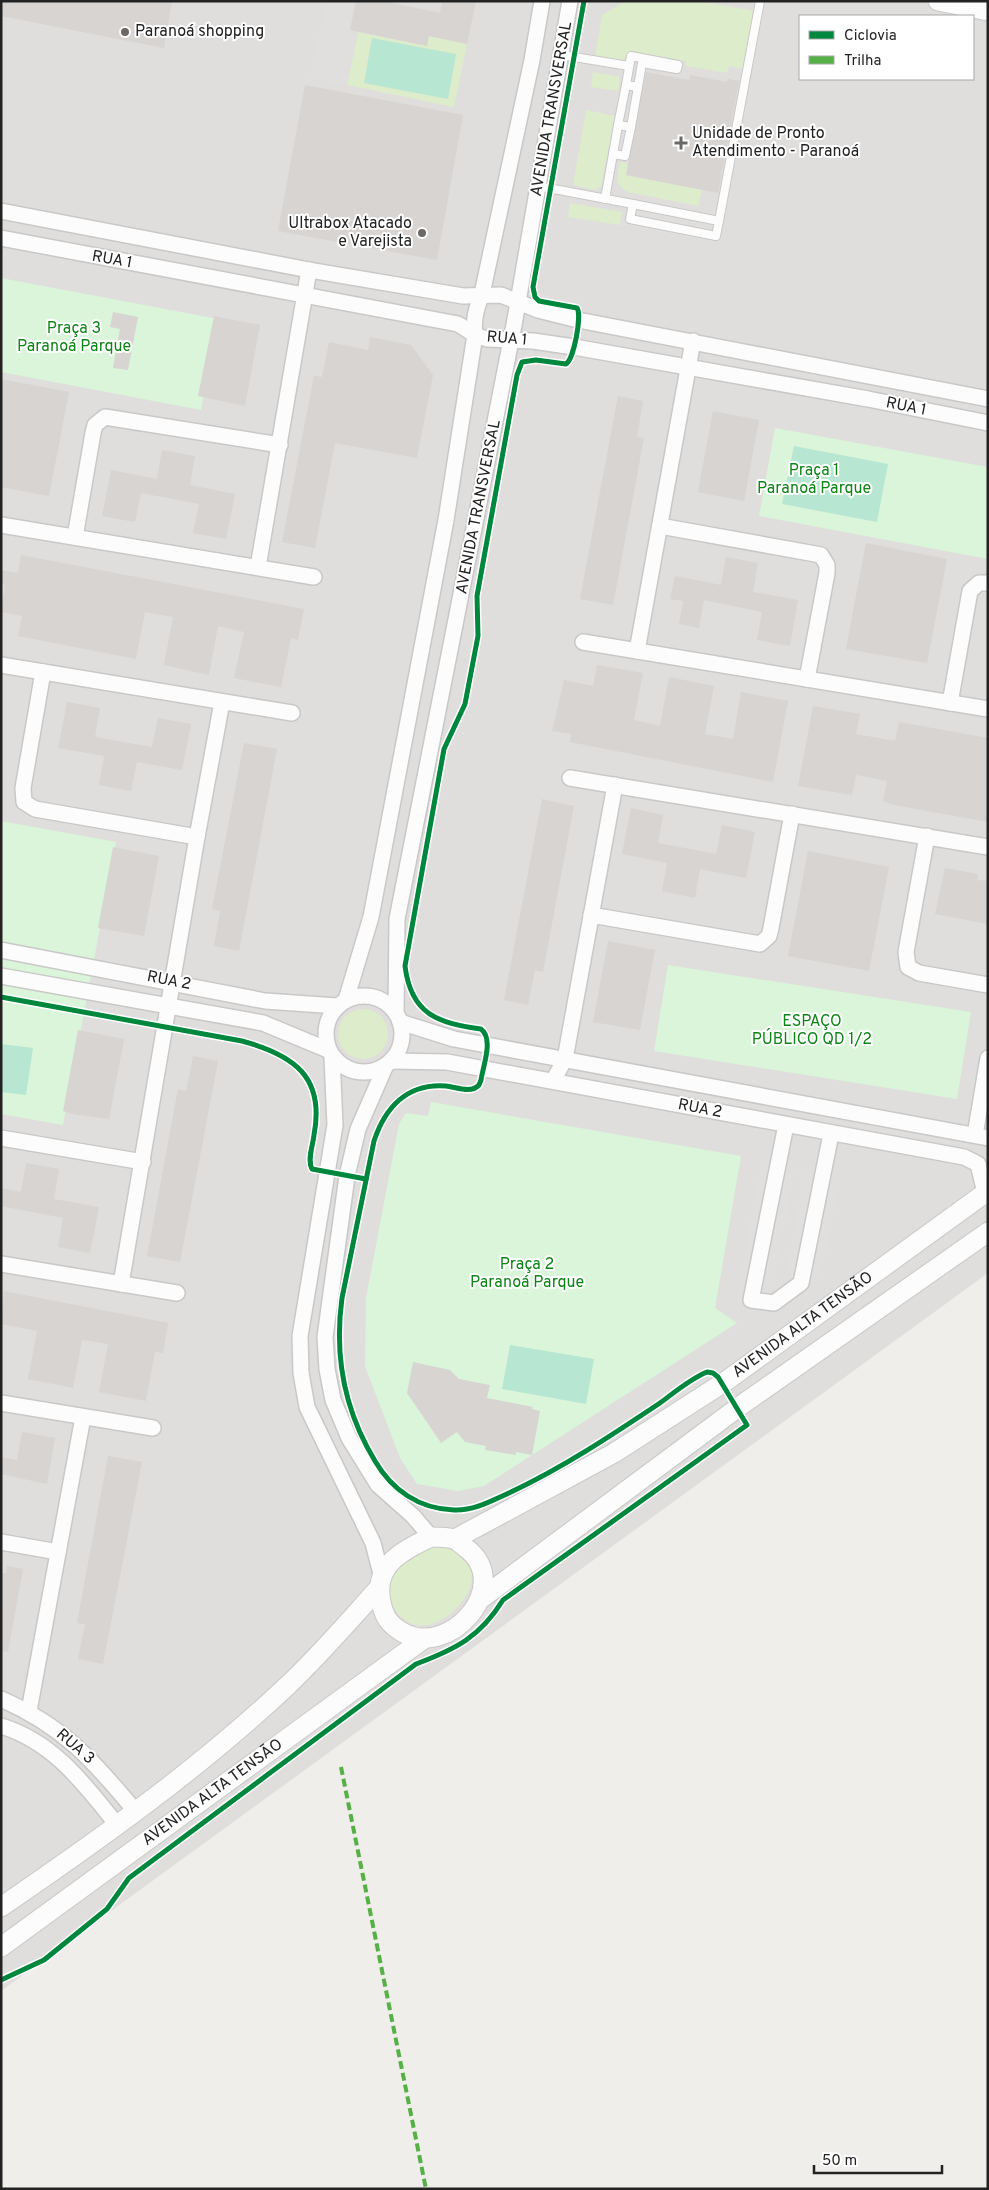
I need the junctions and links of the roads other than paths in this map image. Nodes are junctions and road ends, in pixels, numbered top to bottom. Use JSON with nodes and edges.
{"nodes":[{"id":1,"x":542,"y":1,"type":"edge"},
{"id":2,"x":570,"y":1,"type":"edge"},
{"id":3,"x":760,"y":1,"type":"edge"},
{"id":4,"x":938,"y":1,"type":"edge"},
{"id":5,"x":988,"y":11,"type":"edge"},
{"id":6,"x":562,"y":54,"type":"junction"},
{"id":7,"x":629,"y":66,"type":"junction"},
{"id":8,"x":626,"y":85,"type":"junction"},
{"id":9,"x":638,"y":87,"type":"junction"},
{"id":10,"x":618,"y":124,"type":"junction"},
{"id":11,"x":630,"y":127,"type":"junction"},
{"id":12,"x":613,"y":154,"type":"junction"},
{"id":13,"x":538,"y":186,"type":"junction"},
{"id":14,"x":605,"y":199,"type":"junction"},
{"id":15,"x":633,"y":204,"type":"junction"},
{"id":16,"x":1,"y":211,"type":"edge"},
{"id":17,"x":719,"y":221,"type":"junction"},
{"id":18,"x":1,"y":238,"type":"edge"},
{"id":19,"x":309,"y":270,"type":"junction"},
{"id":20,"x":482,"y":294,"type":"junction"},
{"id":21,"x":304,"y":295,"type":"junction"},
{"id":22,"x":517,"y":301,"type":"junction"},
{"id":23,"x":475,"y":335,"type":"junction"},
{"id":24,"x":511,"y":341,"type":"junction"},
{"id":25,"x":693,"y":341,"type":"junction"},
{"id":26,"x":689,"y":367,"type":"junction"},
{"id":27,"x":988,"y":399,"type":"edge"},
{"id":28,"x":988,"y":423,"type":"edge"},
{"id":29,"x":280,"y":445,"type":"junction"},
{"id":30,"x":1,"y":525,"type":"edge"},
{"id":31,"x":660,"y":526,"type":"junction"},
{"id":32,"x":75,"y":537,"type":"junction"},
{"id":33,"x":258,"y":567,"type":"junction"},
{"id":34,"x":314,"y":577,"type":"dead end"},
{"id":35,"x":988,"y":583,"type":"edge"},
{"id":36,"x":583,"y":642,"type":"dead end"},
{"id":37,"x":637,"y":651,"type":"junction"},
{"id":38,"x":1,"y":665,"type":"edge"},
{"id":39,"x":43,"y":672,"type":"junction"},
{"id":40,"x":807,"y":679,"type":"junction"},
{"id":41,"x":222,"y":702,"type":"junction"},
{"id":42,"x":950,"y":703,"type":"junction"},
{"id":43,"x":988,"y":709,"type":"edge"},
{"id":44,"x":292,"y":713,"type":"dead end"},
{"id":45,"x":570,"y":778,"type":"dead end"},
{"id":46,"x":615,"y":785,"type":"junction"},
{"id":47,"x":792,"y":814,"type":"junction"},
{"id":48,"x":927,"y":836,"type":"junction"},
{"id":49,"x":197,"y":837,"type":"junction"},
{"id":50,"x":988,"y":847,"type":"edge"},
{"id":51,"x":591,"y":915,"type":"junction"},
{"id":52,"x":1,"y":950,"type":"edge"},
{"id":53,"x":1,"y":976,"type":"edge"},
{"id":54,"x":172,"y":982,"type":"junction"},
{"id":55,"x":988,"y":985,"type":"edge"},
{"id":56,"x":342,"y":1003,"type":"junction"},
{"id":57,"x":168,"y":1008,"type":"junction"},
{"id":58,"x":398,"y":1018,"type":"junction"},
{"id":59,"x":330,"y":1053,"type":"junction"},
{"id":60,"x":565,"y":1058,"type":"junction"},
{"id":61,"x":988,"y":1058,"type":"edge"},
{"id":62,"x":389,"y":1063,"type":"junction"},
{"id":63,"x":553,"y":1081,"type":"junction"},
{"id":64,"x":786,"y":1125,"type":"junction"},
{"id":65,"x":831,"y":1134,"type":"junction"},
{"id":66,"x":981,"y":1137,"type":"edge"},
{"id":67,"x":1,"y":1138,"type":"edge"},
{"id":68,"x":143,"y":1162,"type":"junction"},
{"id":69,"x":986,"y":1192,"type":"edge"},
{"id":70,"x":988,"y":1232,"type":"edge"},
{"id":71,"x":1,"y":1264,"type":"edge"},
{"id":72,"x":121,"y":1284,"type":"junction"},
{"id":73,"x":177,"y":1293,"type":"dead end"},
{"id":74,"x":1,"y":1403,"type":"edge"},
{"id":75,"x":83,"y":1416,"type":"junction"},
{"id":76,"x":153,"y":1428,"type":"dead end"},
{"id":77,"x":431,"y":1537,"type":"junction"},
{"id":78,"x":455,"y":1540,"type":"junction"},
{"id":79,"x":1,"y":1542,"type":"edge"},
{"id":80,"x":58,"y":1552,"type":"junction"},
{"id":81,"x":380,"y":1582,"type":"junction"},
{"id":82,"x":482,"y":1598,"type":"junction"},
{"id":83,"x":425,"y":1638,"type":"junction"},
{"id":84,"x":1,"y":1698,"type":"edge"},
{"id":85,"x":29,"y":1711,"type":"junction"},
{"id":86,"x":1,"y":1726,"type":"edge"},
{"id":87,"x":136,"y":1812,"type":"junction"},
{"id":88,"x":118,"y":1826,"type":"junction"},
{"id":89,"x":1,"y":1908,"type":"edge"},
{"id":90,"x":1,"y":1947,"type":"edge"}],
"edges":[{"from":1,"to":20,"type":"street","name":"AVENIDA TRANSVERSAL"},
{"from":2,"to":6,"type":"street","name":"AVENIDA TRANSVERSAL"},
{"from":3,"to":17,"type":"lane"},
{"from":4,"to":5,"type":"street"},
{"from":6,"to":7,"type":"lane"},
{"from":6,"to":13,"type":"street","name":"AVENIDA TRANSVERSAL"},
{"from":7,"to":8,"type":"lane"},
{"from":7,"to":9,"type":"lane"},
{"from":8,"to":9,"type":"lane"},
{"from":8,"to":10,"type":"lane"},
{"from":9,"to":11,"type":"lane"},
{"from":10,"to":11,"type":"lane"},
{"from":10,"to":12,"type":"lane"},
{"from":11,"to":12,"type":"lane"},
{"from":12,"to":14,"type":"lane"},
{"from":13,"to":14,"type":"lane"},
{"from":13,"to":22,"type":"street","name":"AVENIDA TRANSVERSAL"},
{"from":14,"to":15,"type":"lane"},
{"from":15,"to":17,"type":"lane"},
{"from":15,"to":17,"type":"lane"},
{"from":16,"to":19,"type":"street","name":"RUA 1"},
{"from":18,"to":21,"type":"street","name":"RUA 1"},
{"from":19,"to":20,"type":"street","name":"RUA 1"},
{"from":19,"to":21,"type":"street"},
{"from":20,"to":22,"type":"street","name":"RUA 1"},
{"from":20,"to":23,"type":"street","name":"AVENIDA TRANSVERSAL"},
{"from":21,"to":23,"type":"street","name":"RUA 1"},
{"from":21,"to":29,"type":"street"},
{"from":22,"to":24,"type":"street","name":"AVENIDA TRANSVERSAL"},
{"from":22,"to":25,"type":"street","name":"RUA 1"},
{"from":23,"to":24,"type":"street","name":"RUA 1"},
{"from":23,"to":56,"type":"street","name":"AVENIDA TRANSVERSAL"},
{"from":24,"to":26,"type":"street","name":"RUA 1"},
{"from":24,"to":58,"type":"street","name":"AVENIDA TRANSVERSAL"},
{"from":25,"to":26,"type":"street"},
{"from":25,"to":27,"type":"street","name":"RUA 1"},
{"from":26,"to":28,"type":"street","name":"RUA 1"},
{"from":26,"to":31,"type":"street"},
{"from":29,"to":32,"type":"street"},
{"from":29,"to":33,"type":"street"},
{"from":30,"to":32,"type":"street"},
{"from":31,"to":37,"type":"street"},
{"from":31,"to":40,"type":"street"},
{"from":32,"to":33,"type":"street"},
{"from":33,"to":34,"type":"street"},
{"from":35,"to":42,"type":"street"},
{"from":36,"to":37,"type":"street"},
{"from":37,"to":40,"type":"street"},
{"from":38,"to":39,"type":"street"},
{"from":39,"to":41,"type":"street"},
{"from":39,"to":49,"type":"street"},
{"from":40,"to":42,"type":"street"},
{"from":41,"to":44,"type":"street"},
{"from":41,"to":49,"type":"street"},
{"from":42,"to":43,"type":"street"},
{"from":45,"to":46,"type":"street"},
{"from":46,"to":47,"type":"street"},
{"from":46,"to":51,"type":"street"},
{"from":47,"to":48,"type":"street"},
{"from":47,"to":51,"type":"street"},
{"from":48,"to":50,"type":"street"},
{"from":48,"to":55,"type":"street"},
{"from":49,"to":54,"type":"street"},
{"from":51,"to":60,"type":"street"},
{"from":52,"to":54,"type":"street","name":"RUA 2"},
{"from":53,"to":57,"type":"street","name":"RUA 2"},
{"from":54,"to":56,"type":"street","name":"RUA 2"},
{"from":54,"to":57,"type":"street"},
{"from":56,"to":58,"type":"street"},
{"from":56,"to":59,"type":"street","name":"AVENIDA TRANSVERSAL"},
{"from":57,"to":59,"type":"street","name":"RUA 2"},
{"from":57,"to":68,"type":"street"},
{"from":58,"to":60,"type":"street","name":"RUA 2"},
{"from":58,"to":62,"type":"street","name":"AVENIDA TRANSVERSAL"},
{"from":59,"to":62,"type":"street"},
{"from":59,"to":81,"type":"street","name":"AVENIDA TRANSVERSAL"},
{"from":60,"to":63,"type":"street"},
{"from":60,"to":66,"type":"street","name":"RUA 2"},
{"from":61,"to":66,"type":"street"},
{"from":62,"to":63,"type":"street","name":"RUA 2"},
{"from":62,"to":77,"type":"street","name":"AVENIDA TRANSVERSAL"},
{"from":63,"to":64,"type":"street","name":"RUA 2"},
{"from":64,"to":65,"type":"street","name":"RUA 2"},
{"from":64,"to":65,"type":"street"},
{"from":65,"to":69,"type":"street","name":"RUA 2"},
{"from":67,"to":68,"type":"street"},
{"from":68,"to":72,"type":"street"},
{"from":69,"to":78,"type":"street","name":"AVENIDA ALTA TENSÃO"},
{"from":70,"to":82,"type":"street","name":"AVENIDA ALTA TENSÃO"},
{"from":71,"to":72,"type":"street"},
{"from":72,"to":73,"type":"street"},
{"from":74,"to":75,"type":"street"},
{"from":75,"to":76,"type":"street"},
{"from":75,"to":80,"type":"street"},
{"from":77,"to":78,"type":"street"},
{"from":77,"to":81,"type":"street"},
{"from":78,"to":82,"type":"street"},
{"from":79,"to":80,"type":"street"},
{"from":80,"to":85,"type":"street"},
{"from":81,"to":83,"type":"street"},
{"from":81,"to":87,"type":"street","name":"AVENIDA ALTA TENSĀO"},
{"from":82,"to":83,"type":"street"},
{"from":83,"to":90,"type":"street","name":"AVENIDA ALTA TENSĀO"},
{"from":84,"to":85,"type":"street","name":"RUA 3"},
{"from":85,"to":87,"type":"street","name":"RUA 3"},
{"from":86,"to":88,"type":"street","name":"RUA 3"},
{"from":87,"to":88,"type":"street","name":"AVENIDA ALTA TENSĀO"},
{"from":88,"to":89,"type":"street","name":"AVENIDA ALTA TENSĀO"}]}
